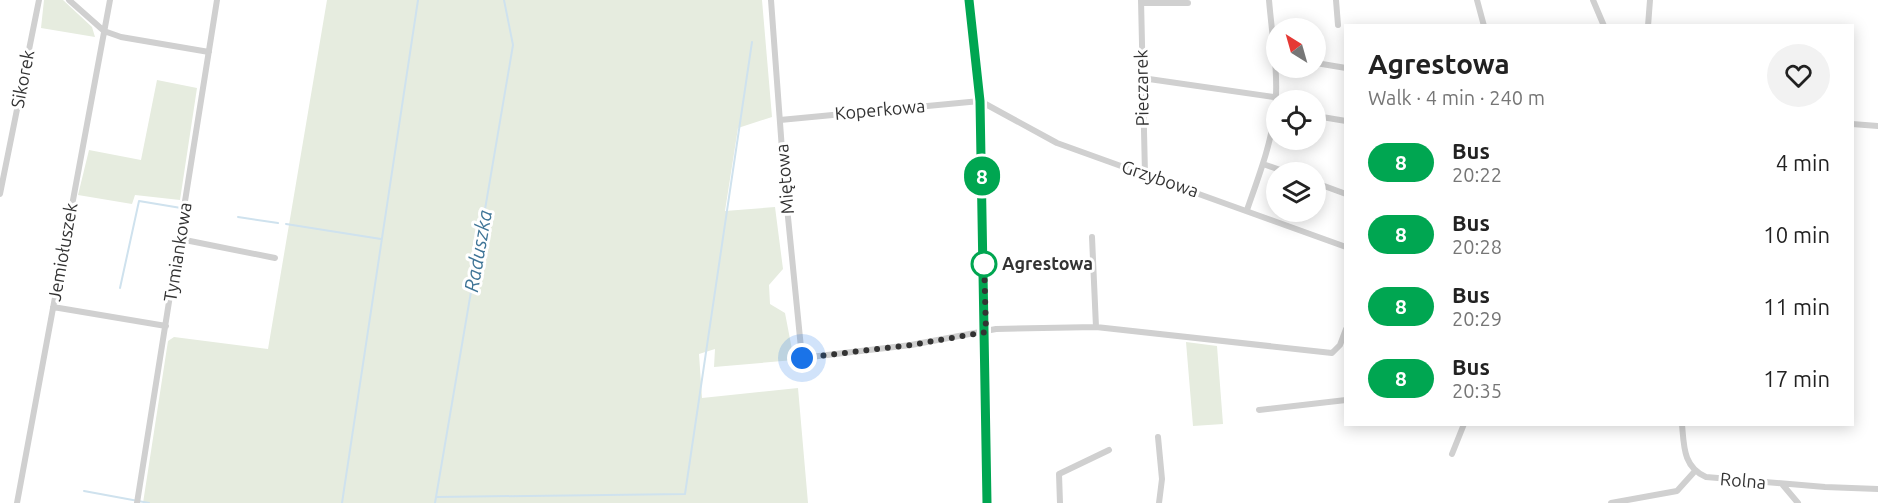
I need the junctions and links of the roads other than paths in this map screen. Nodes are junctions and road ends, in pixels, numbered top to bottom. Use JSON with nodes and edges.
{"nodes":[{"id":1,"x":39,"y":0,"type":"edge"},
{"id":2,"x":69,"y":0,"type":"edge"},
{"id":3,"x":110,"y":0,"type":"edge"},
{"id":4,"x":217,"y":0,"type":"edge"},
{"id":5,"x":771,"y":0,"type":"edge"},
{"id":6,"x":969,"y":0,"type":"edge"},
{"id":7,"x":1269,"y":0,"type":"edge"},
{"id":8,"x":1336,"y":0,"type":"edge"},
{"id":9,"x":1477,"y":0,"type":"edge"},
{"id":10,"x":1593,"y":0,"type":"edge"},
{"id":11,"x":1650,"y":0,"type":"edge"},
{"id":12,"x":1141,"y":2,"type":"edge"},
{"id":13,"x":1188,"y":3,"type":"dead end"},
{"id":14,"x":1271,"y":18,"type":"edge"},
{"id":15,"x":1483,"y":24,"type":"edge"},
{"id":16,"x":1603,"y":24,"type":"edge"},
{"id":17,"x":1648,"y":24,"type":"edge"},
{"id":18,"x":1338,"y":25,"type":"dead end"},
{"id":19,"x":104,"y":31,"type":"junction"},
{"id":20,"x":209,"y":52,"type":"junction"},
{"id":21,"x":1326,"y":65,"type":"edge"},
{"id":22,"x":1344,"y":68,"type":"edge"},
{"id":23,"x":1142,"y":78,"type":"junction"},
{"id":24,"x":1266,"y":96,"type":"edge"},
{"id":25,"x":980,"y":101,"type":"junction"},
{"id":26,"x":1326,"y":118,"type":"edge"},
{"id":27,"x":780,"y":120,"type":"junction"},
{"id":28,"x":1344,"y":121,"type":"edge"},
{"id":29,"x":1854,"y":124,"type":"edge"},
{"id":30,"x":1878,"y":126,"type":"edge"},
{"id":31,"x":1267,"y":150,"type":"edge"},
{"id":32,"x":1263,"y":165,"type":"junction"},
{"id":33,"x":1266,"y":166,"type":"edge"},
{"id":34,"x":1145,"y":174,"type":"junction"},
{"id":35,"x":1326,"y":187,"type":"edge"},
{"id":36,"x":1344,"y":193,"type":"edge"},
{"id":37,"x":0,"y":194,"type":"edge"},
{"id":38,"x":1247,"y":210,"type":"junction"},
{"id":39,"x":1092,"y":237,"type":"dead end"},
{"id":40,"x":180,"y":239,"type":"junction"},
{"id":41,"x":1344,"y":246,"type":"edge"},
{"id":42,"x":275,"y":258,"type":"dead end"},
{"id":43,"x":53,"y":307,"type":"junction"},
{"id":44,"x":166,"y":326,"type":"junction"},
{"id":45,"x":1096,"y":327,"type":"junction"},
{"id":46,"x":986,"y":332,"type":"junction"},
{"id":47,"x":1344,"y":334,"type":"edge"},
{"id":48,"x":1344,"y":400,"type":"edge"},
{"id":49,"x":1259,"y":410,"type":"dead end"},
{"id":50,"x":1463,"y":426,"type":"edge"},
{"id":51,"x":1682,"y":426,"type":"edge"},
{"id":52,"x":1158,"y":437,"type":"dead end"},
{"id":53,"x":1109,"y":450,"type":"dead end"},
{"id":54,"x":1452,"y":454,"type":"dead end"},
{"id":55,"x":1695,"y":471,"type":"junction"},
{"id":56,"x":1782,"y":484,"type":"junction"},
{"id":57,"x":1878,"y":489,"type":"edge"},
{"id":58,"x":17,"y":503,"type":"edge"},
{"id":59,"x":137,"y":503,"type":"edge"},
{"id":60,"x":987,"y":503,"type":"edge"},
{"id":61,"x":1060,"y":503,"type":"edge"},
{"id":62,"x":1160,"y":503,"type":"edge"},
{"id":63,"x":1611,"y":503,"type":"edge"},
{"id":64,"x":1798,"y":503,"type":"edge"}],
"edges":[{"from":1,"to":37,"type":"street","name":"Sikorek"},
{"from":2,"to":19,"type":"street"},
{"from":3,"to":19,"type":"street","name":"Jemiołuszek"},
{"from":4,"to":20,"type":"street","name":"Tymiankowa"},
{"from":5,"to":27,"type":"street","name":"Miętowa"},
{"from":6,"to":25,"type":"street"},
{"from":7,"to":14,"type":"street"},
{"from":8,"to":18,"type":"street"},
{"from":9,"to":15,"type":"street"},
{"from":10,"to":16,"type":"street"},
{"from":11,"to":17,"type":"street"},
{"from":12,"to":13,"type":"street","name":"Pieczarek"},
{"from":12,"to":23,"type":"street","name":"Pieczarek"},
{"from":19,"to":20,"type":"street"},
{"from":19,"to":43,"type":"street","name":"Jemiołuszek"},
{"from":20,"to":40,"type":"street","name":"Tymiankowa"},
{"from":21,"to":22,"type":"street"},
{"from":23,"to":24,"type":"street"},
{"from":23,"to":34,"type":"street","name":"Pieczarek"},
{"from":25,"to":27,"type":"street","name":"Koperkowa"},
{"from":25,"to":34,"type":"street","name":"Grzybowa"},
{"from":25,"to":46,"type":"street"},
{"from":26,"to":28,"type":"street"},
{"from":27,"to":46,"type":"street","name":"Miętowa"},
{"from":29,"to":30,"type":"street"},
{"from":31,"to":32,"type":"street"},
{"from":32,"to":33,"type":"street"},
{"from":32,"to":38,"type":"street"},
{"from":34,"to":38,"type":"street","name":"Grzybowa"},
{"from":35,"to":36,"type":"street"},
{"from":38,"to":41,"type":"street","name":"Grzybowa"},
{"from":39,"to":45,"type":"street"},
{"from":40,"to":42,"type":"street"},
{"from":40,"to":44,"type":"street","name":"Tymiankowa"},
{"from":43,"to":44,"type":"street"},
{"from":43,"to":58,"type":"street","name":"Jemiołuszek"},
{"from":44,"to":59,"type":"street","name":"Tymiankowa"},
{"from":45,"to":46,"type":"street"},
{"from":45,"to":47,"type":"street"},
{"from":46,"to":60,"type":"street"},
{"from":48,"to":49,"type":"street"},
{"from":50,"to":54,"type":"street"},
{"from":51,"to":55,"type":"street","name":"Rolna"},
{"from":52,"to":62,"type":"street"},
{"from":53,"to":61,"type":"street"},
{"from":55,"to":56,"type":"street","name":"Rolna"},
{"from":55,"to":63,"type":"street"},
{"from":56,"to":57,"type":"street"},
{"from":56,"to":64,"type":"street","name":"Rolna"}]}
